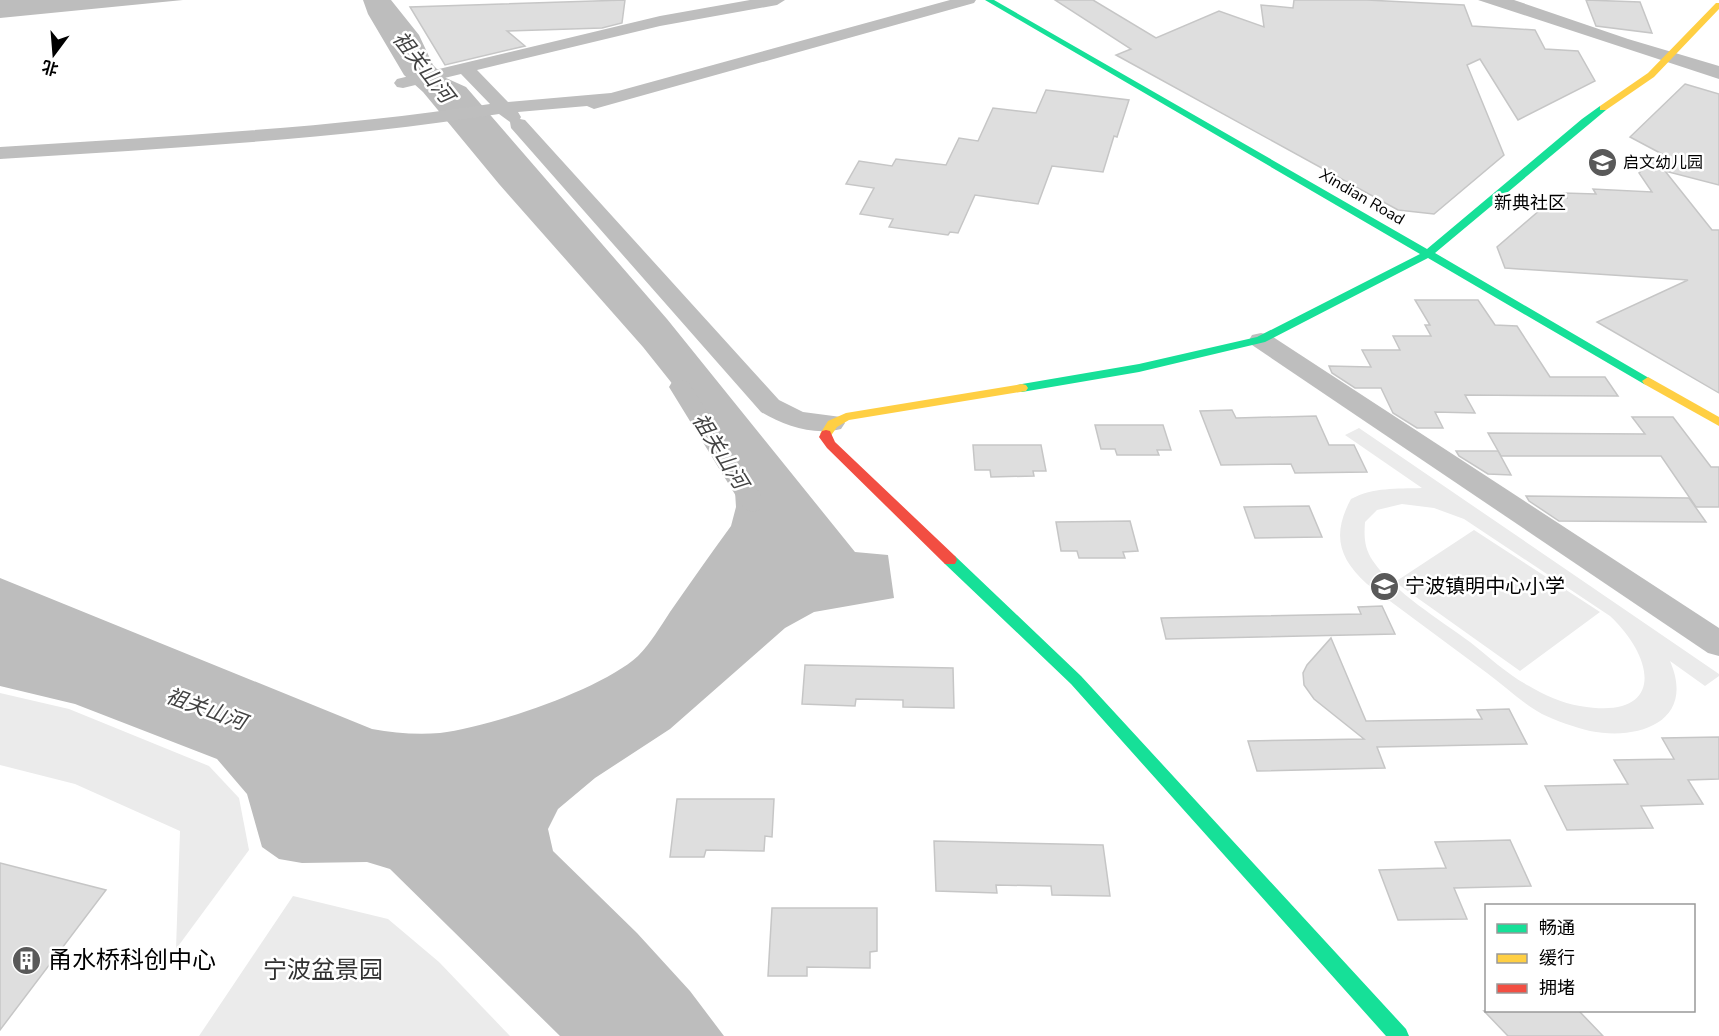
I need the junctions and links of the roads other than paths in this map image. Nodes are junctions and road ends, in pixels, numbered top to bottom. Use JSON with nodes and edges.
{"nodes":[{"id":1,"x":777,"y":0,"type":"edge"},
{"id":2,"x":968,"y":0,"type":"edge"},
{"id":3,"x":989,"y":0,"type":"edge"},
{"id":4,"x":1719,"y":5,"type":"edge"},
{"id":5,"x":457,"y":70,"type":"junction"},
{"id":6,"x":403,"y":83,"type":"dead end"},
{"id":7,"x":613,"y":98,"type":"junction"},
{"id":8,"x":497,"y":109,"type":"junction"},
{"id":9,"x":519,"y":124,"type":"junction"},
{"id":10,"x":0,"y":153,"type":"edge"},
{"id":11,"x":1428,"y":254,"type":"junction"},
{"id":12,"x":1261,"y":340,"type":"junction"},
{"id":13,"x":1719,"y":422,"type":"edge"},
{"id":14,"x":832,"y":423,"type":"junction"},
{"id":15,"x":1719,"y":644,"type":"edge"},
{"id":16,"x":1399,"y":1036,"type":"edge"}],
"edges":[{"from":1,"to":5,"type":"street"},
{"from":2,"to":7,"type":"street"},
{"from":3,"to":11,"type":"street","name":"Xindian Road"},
{"from":4,"to":11,"type":"street"},
{"from":5,"to":6,"type":"street"},
{"from":5,"to":8,"type":"street"},
{"from":7,"to":8,"type":"street"},
{"from":7,"to":9,"type":"street"},
{"from":8,"to":9,"type":"street"},
{"from":8,"to":10,"type":"street"},
{"from":9,"to":14,"type":"street"},
{"from":11,"to":12,"type":"street"},
{"from":11,"to":13,"type":"street","name":"Xindian Road"},
{"from":12,"to":14,"type":"street"},
{"from":12,"to":15,"type":"street"},
{"from":14,"to":16,"type":"street"}]}
